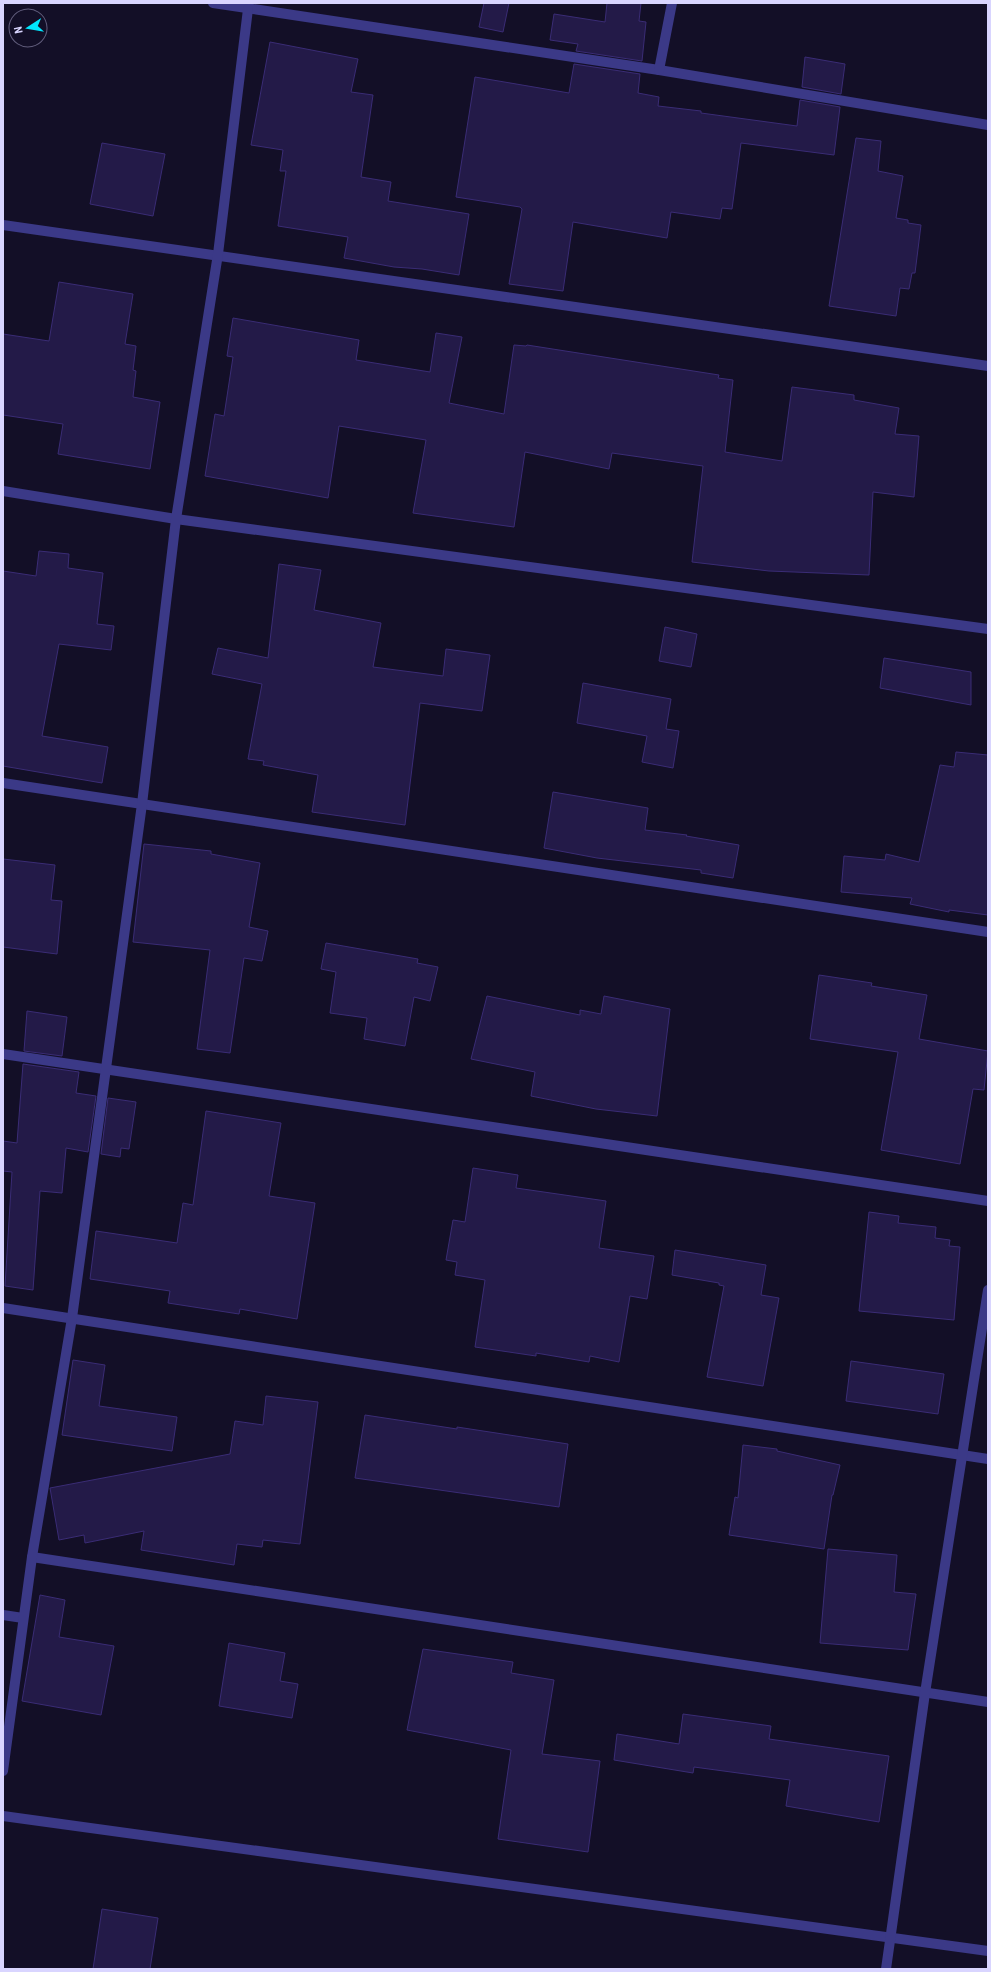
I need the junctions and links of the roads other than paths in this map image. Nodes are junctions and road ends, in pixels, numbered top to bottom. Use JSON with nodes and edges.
{"nodes":[{"id":1,"x":213,"y":3,"type":"edge"},
{"id":2,"x":672,"y":3,"type":"edge"},
{"id":3,"x":248,"y":9,"type":"junction"},
{"id":4,"x":659,"y":70,"type":"junction"},
{"id":5,"x":988,"y":125,"type":"edge"},
{"id":6,"x":3,"y":224,"type":"edge"},
{"id":7,"x":218,"y":254,"type":"junction"},
{"id":8,"x":988,"y":366,"type":"edge"},
{"id":9,"x":3,"y":491,"type":"edge"},
{"id":10,"x":176,"y":519,"type":"junction"},
{"id":11,"x":988,"y":629,"type":"edge"},
{"id":12,"x":3,"y":782,"type":"edge"},
{"id":13,"x":142,"y":804,"type":"junction"},
{"id":14,"x":988,"y":932,"type":"edge"},
{"id":15,"x":3,"y":1054,"type":"edge"},
{"id":16,"x":106,"y":1069,"type":"junction"},
{"id":17,"x":988,"y":1201,"type":"edge"},
{"id":18,"x":988,"y":1290,"type":"edge"},
{"id":19,"x":3,"y":1308,"type":"edge"},
{"id":20,"x":72,"y":1318,"type":"junction"},
{"id":21,"x":962,"y":1455,"type":"junction"},
{"id":22,"x":988,"y":1459,"type":"edge"},
{"id":23,"x":32,"y":1557,"type":"junction"},
{"id":24,"x":3,"y":1615,"type":"edge"},
{"id":25,"x":23,"y":1618,"type":"junction"},
{"id":26,"x":925,"y":1693,"type":"junction"},
{"id":27,"x":988,"y":1702,"type":"edge"},
{"id":28,"x":3,"y":1771,"type":"edge"},
{"id":29,"x":3,"y":1816,"type":"edge"},
{"id":30,"x":892,"y":1938,"type":"junction"},
{"id":31,"x":988,"y":1951,"type":"edge"},
{"id":32,"x":886,"y":1969,"type":"edge"}],
"edges":[{"from":1,"to":3,"type":"street"},
{"from":2,"to":4,"type":"street"},
{"from":3,"to":4,"type":"street"},
{"from":3,"to":7,"type":"street"},
{"from":4,"to":5,"type":"street"},
{"from":6,"to":7,"type":"street"},
{"from":7,"to":8,"type":"street"},
{"from":7,"to":10,"type":"street"},
{"from":9,"to":10,"type":"street"},
{"from":10,"to":11,"type":"street"},
{"from":10,"to":13,"type":"street"},
{"from":12,"to":13,"type":"street"},
{"from":13,"to":14,"type":"street"},
{"from":13,"to":16,"type":"street"},
{"from":15,"to":16,"type":"street"},
{"from":16,"to":17,"type":"street"},
{"from":16,"to":20,"type":"street"},
{"from":18,"to":21,"type":"street"},
{"from":19,"to":20,"type":"street"},
{"from":20,"to":21,"type":"street"},
{"from":20,"to":23,"type":"street"},
{"from":21,"to":22,"type":"street"},
{"from":21,"to":26,"type":"street"},
{"from":23,"to":25,"type":"street"},
{"from":23,"to":26,"type":"street"},
{"from":24,"to":25,"type":"street"},
{"from":25,"to":28,"type":"street"},
{"from":26,"to":27,"type":"street"},
{"from":26,"to":30,"type":"street"},
{"from":29,"to":30,"type":"street"},
{"from":30,"to":31,"type":"street"},
{"from":30,"to":32,"type":"street"}]}
